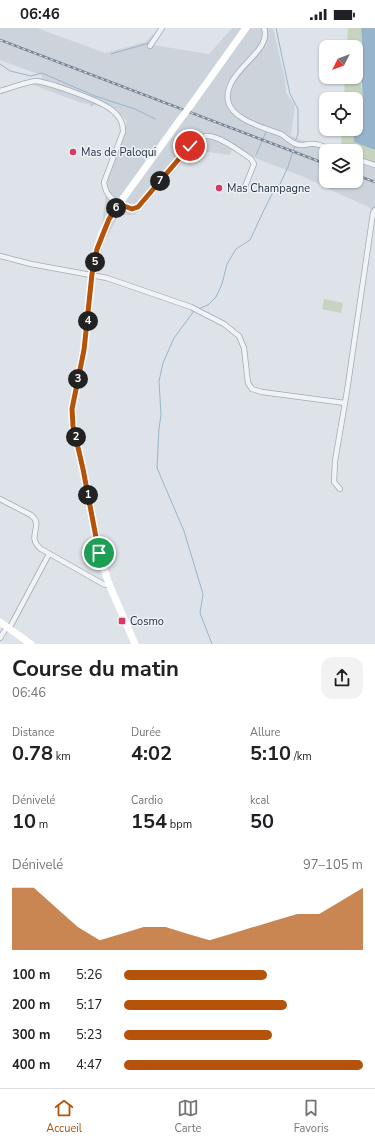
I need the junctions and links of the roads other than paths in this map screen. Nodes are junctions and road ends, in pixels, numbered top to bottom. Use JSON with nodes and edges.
{"nodes":[{"id":1,"x":162,"y":28,"type":"edge"},
{"id":2,"x":246,"y":28,"type":"edge"},
{"id":3,"x":264,"y":28,"type":"edge"},
{"id":4,"x":150,"y":46,"type":"dead end"},
{"id":5,"x":0,"y":91,"type":"edge"},
{"id":6,"x":319,"y":145,"type":"edge"},
{"id":7,"x":363,"y":161,"type":"edge"},
{"id":8,"x":375,"y":165,"type":"edge"},
{"id":9,"x":244,"y":189,"type":"dead end"},
{"id":10,"x":119,"y":204,"type":"junction"},
{"id":11,"x":375,"y":210,"type":"edge"},
{"id":12,"x":0,"y":256,"type":"edge"},
{"id":13,"x":92,"y":274,"type":"junction"},
{"id":14,"x":344,"y":403,"type":"junction"},
{"id":15,"x":340,"y":489,"type":"dead end"},
{"id":16,"x":0,"y":499,"type":"edge"},
{"id":17,"x":49,"y":554,"type":"junction"},
{"id":18,"x":109,"y":584,"type":"junction"},
{"id":19,"x":0,"y":622,"type":"edge"},
{"id":20,"x":8,"y":628,"type":"junction"},
{"id":21,"x":0,"y":638,"type":"edge"},
{"id":22,"x":31,"y":644,"type":"edge"},
{"id":23,"x":135,"y":644,"type":"edge"}],
"edges":[{"from":1,"to":4,"type":"street"},
{"from":2,"to":10,"type":"street","bridge":true},
{"from":3,"to":6,"type":"street"},
{"from":5,"to":10,"type":"street"},
{"from":7,"to":8,"type":"street"},
{"from":9,"to":10,"type":"street"},
{"from":10,"to":13,"type":"street"},
{"from":11,"to":14,"type":"street"},
{"from":12,"to":13,"type":"street"},
{"from":13,"to":14,"type":"street"},
{"from":13,"to":18,"type":"street"},
{"from":14,"to":15,"type":"street"},
{"from":16,"to":17,"type":"street"},
{"from":17,"to":18,"type":"street"},
{"from":17,"to":20,"type":"street"},
{"from":18,"to":23,"type":"street"},
{"from":19,"to":20,"type":"street"},
{"from":20,"to":21,"type":"street"},
{"from":20,"to":22,"type":"street"}]}
